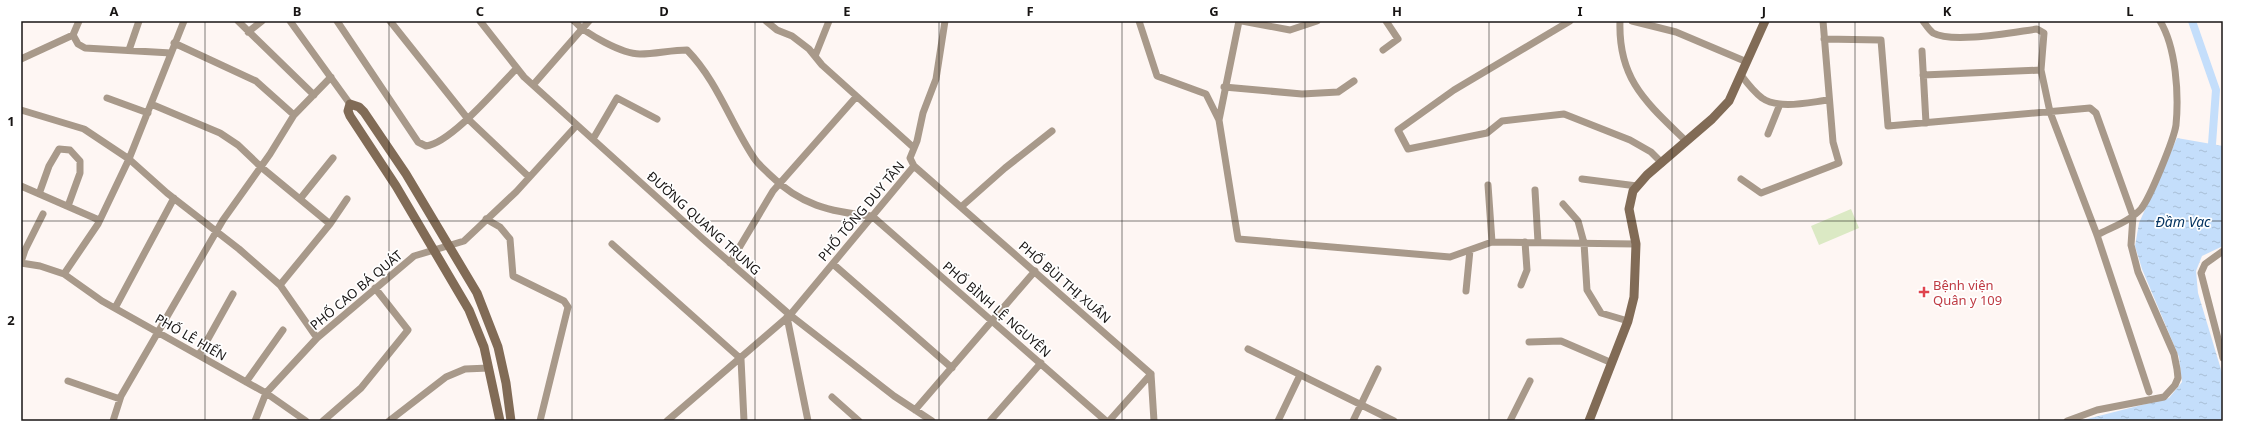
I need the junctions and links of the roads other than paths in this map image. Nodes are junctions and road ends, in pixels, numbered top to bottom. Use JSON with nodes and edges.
{"nodes":[{"id":1,"x":79,"y":21,"type":"edge"},
{"id":2,"x":139,"y":21,"type":"edge"},
{"id":3,"x":184,"y":21,"type":"edge"},
{"id":4,"x":238,"y":21,"type":"edge"},
{"id":5,"x":262,"y":21,"type":"edge"},
{"id":6,"x":290,"y":21,"type":"edge"},
{"id":7,"x":337,"y":21,"type":"edge"},
{"id":8,"x":390,"y":21,"type":"edge"},
{"id":9,"x":480,"y":21,"type":"edge"},
{"id":10,"x":574,"y":21,"type":"edge"},
{"id":11,"x":589,"y":21,"type":"edge"},
{"id":12,"x":766,"y":21,"type":"edge"},
{"id":13,"x":830,"y":21,"type":"edge"},
{"id":14,"x":945,"y":21,"type":"edge"},
{"id":15,"x":1139,"y":21,"type":"edge"},
{"id":16,"x":1239,"y":21,"type":"edge"},
{"id":17,"x":1242,"y":21,"type":"edge"},
{"id":18,"x":1317,"y":21,"type":"edge"},
{"id":19,"x":1386,"y":21,"type":"edge"},
{"id":20,"x":1570,"y":21,"type":"edge"},
{"id":21,"x":1620,"y":21,"type":"edge"},
{"id":22,"x":1632,"y":21,"type":"edge"},
{"id":23,"x":1765,"y":21,"type":"edge"},
{"id":24,"x":1823,"y":21,"type":"edge"},
{"id":25,"x":1924,"y":21,"type":"edge"},
{"id":26,"x":2160,"y":21,"type":"edge"},
{"id":27,"x":581,"y":30,"type":"junction"},
{"id":28,"x":248,"y":32,"type":"junction"},
{"id":29,"x":73,"y":35,"type":"junction"},
{"id":30,"x":1824,"y":39,"type":"junction"},
{"id":31,"x":174,"y":43,"type":"junction"},
{"id":32,"x":129,"y":50,"type":"junction"},
{"id":33,"x":1383,"y":50,"type":"dead end"},
{"id":34,"x":1922,"y":51,"type":"dead end"},
{"id":35,"x":171,"y":53,"type":"junction"},
{"id":36,"x":814,"y":56,"type":"junction"},
{"id":37,"x":21,"y":59,"type":"edge"},
{"id":38,"x":1747,"y":62,"type":"junction"},
{"id":39,"x":517,"y":68,"type":"junction"},
{"id":40,"x":2041,"y":70,"type":"junction"},
{"id":41,"x":1742,"y":75,"type":"junction"},
{"id":42,"x":1923,"y":75,"type":"junction"},
{"id":43,"x":331,"y":77,"type":"junction"},
{"id":44,"x":1354,"y":81,"type":"dead end"},
{"id":45,"x":533,"y":85,"type":"junction"},
{"id":46,"x":1224,"y":87,"type":"junction"},
{"id":47,"x":1206,"y":94,"type":"junction"},
{"id":48,"x":314,"y":95,"type":"junction"},
{"id":49,"x":856,"y":97,"type":"junction"},
{"id":50,"x":107,"y":98,"type":"dead end"},
{"id":51,"x":1829,"y":100,"type":"junction"},
{"id":52,"x":1222,"y":102,"type":"junction"},
{"id":53,"x":151,"y":104,"type":"junction"},
{"id":54,"x":350,"y":104,"type":"junction"},
{"id":55,"x":1780,"y":104,"type":"junction"},
{"id":56,"x":21,"y":110,"type":"edge"},
{"id":57,"x":148,"y":112,"type":"junction"},
{"id":58,"x":2050,"y":112,"type":"junction"},
{"id":59,"x":294,"y":115,"type":"junction"},
{"id":60,"x":468,"y":119,"type":"junction"},
{"id":61,"x":658,"y":119,"type":"dead end"},
{"id":62,"x":1219,"y":120,"type":"junction"},
{"id":63,"x":1926,"y":123,"type":"junction"},
{"id":64,"x":577,"y":125,"type":"junction"},
{"id":65,"x":1052,"y":131,"type":"dead end"},
{"id":66,"x":1768,"y":134,"type":"dead end"},
{"id":67,"x":592,"y":139,"type":"junction"},
{"id":68,"x":1686,"y":141,"type":"junction"},
{"id":69,"x":913,"y":147,"type":"junction"},
{"id":70,"x":333,"y":158,"type":"dead end"},
{"id":71,"x":129,"y":159,"type":"junction"},
{"id":72,"x":1662,"y":163,"type":"junction"},
{"id":73,"x":914,"y":166,"type":"junction"},
{"id":74,"x":261,"y":167,"type":"junction"},
{"id":75,"x":529,"y":177,"type":"junction"},
{"id":76,"x":1582,"y":179,"type":"dead end"},
{"id":77,"x":1741,"y":179,"type":"dead end"},
{"id":78,"x":780,"y":185,"type":"junction"},
{"id":79,"x":1488,"y":185,"type":"dead end"},
{"id":80,"x":21,"y":186,"type":"edge"},
{"id":81,"x":1637,"y":186,"type":"junction"},
{"id":82,"x":1535,"y":190,"type":"dead end"},
{"id":83,"x":40,"y":194,"type":"junction"},
{"id":84,"x":174,"y":198,"type":"junction"},
{"id":85,"x":300,"y":199,"type":"junction"},
{"id":86,"x":347,"y":199,"type":"dead end"},
{"id":87,"x":1563,"y":204,"type":"dead end"},
{"id":88,"x":68,"y":206,"type":"junction"},
{"id":89,"x":961,"y":207,"type":"junction"},
{"id":90,"x":43,"y":214,"type":"dead end"},
{"id":91,"x":872,"y":216,"type":"junction"},
{"id":92,"x":2133,"y":216,"type":"junction"},
{"id":93,"x":486,"y":219,"type":"junction"},
{"id":94,"x":99,"y":220,"type":"junction"},
{"id":95,"x":330,"y":224,"type":"junction"},
{"id":96,"x":216,"y":231,"type":"junction"},
{"id":97,"x":2097,"y":235,"type":"junction"},
{"id":98,"x":1492,"y":242,"type":"junction"},
{"id":99,"x":1525,"y":242,"type":"junction"},
{"id":100,"x":1538,"y":242,"type":"junction"},
{"id":101,"x":1584,"y":243,"type":"junction"},
{"id":102,"x":612,"y":244,"type":"dead end"},
{"id":103,"x":1636,"y":244,"type":"junction"},
{"id":104,"x":447,"y":246,"type":"junction"},
{"id":105,"x":435,"y":250,"type":"junction"},
{"id":106,"x":1470,"y":250,"type":"junction"},
{"id":107,"x":2223,"y":251,"type":"edge"},
{"id":108,"x":730,"y":262,"type":"junction"},
{"id":109,"x":21,"y":263,"type":"edge"},
{"id":110,"x":832,"y":264,"type":"junction"},
{"id":111,"x":1035,"y":271,"type":"junction"},
{"id":112,"x":64,"y":274,"type":"junction"},
{"id":113,"x":280,"y":284,"type":"junction"},
{"id":114,"x":1521,"y":285,"type":"dead end"},
{"id":115,"x":375,"y":288,"type":"junction"},
{"id":116,"x":1466,"y":291,"type":"dead end"},
{"id":117,"x":233,"y":294,"type":"dead end"},
{"id":118,"x":115,"y":308,"type":"junction"},
{"id":119,"x":788,"y":316,"type":"junction"},
{"id":120,"x":993,"y":320,"type":"junction"},
{"id":121,"x":1628,"y":321,"type":"junction"},
{"id":122,"x":283,"y":330,"type":"dead end"},
{"id":123,"x":158,"y":331,"type":"junction"},
{"id":124,"x":317,"y":338,"type":"junction"},
{"id":125,"x":1529,"y":342,"type":"dead end"},
{"id":126,"x":1248,"y":349,"type":"dead end"},
{"id":127,"x":199,"y":355,"type":"junction"},
{"id":128,"x":2223,"y":358,"type":"edge"},
{"id":129,"x":741,"y":359,"type":"junction"},
{"id":130,"x":1041,"y":363,"type":"junction"},
{"id":131,"x":1612,"y":363,"type":"junction"},
{"id":132,"x":489,"y":368,"type":"junction"},
{"id":133,"x":952,"y":368,"type":"junction"},
{"id":134,"x":1378,"y":369,"type":"dead end"},
{"id":135,"x":1151,"y":374,"type":"junction"},
{"id":136,"x":1300,"y":375,"type":"junction"},
{"id":137,"x":68,"y":381,"type":"dead end"},
{"id":138,"x":1530,"y":381,"type":"dead end"},
{"id":139,"x":246,"y":382,"type":"junction"},
{"id":140,"x":2149,"y":392,"type":"dead end"},
{"id":141,"x":266,"y":393,"type":"junction"},
{"id":142,"x":832,"y":397,"type":"dead end"},
{"id":143,"x":120,"y":399,"type":"junction"},
{"id":144,"x":1361,"y":404,"type":"junction"},
{"id":145,"x":915,"y":410,"type":"junction"},
{"id":146,"x":113,"y":421,"type":"edge"},
{"id":147,"x":255,"y":421,"type":"edge"},
{"id":148,"x":306,"y":421,"type":"edge"},
{"id":149,"x":323,"y":421,"type":"edge"},
{"id":150,"x":389,"y":421,"type":"edge"},
{"id":151,"x":500,"y":421,"type":"edge"},
{"id":152,"x":511,"y":421,"type":"edge"},
{"id":153,"x":540,"y":421,"type":"edge"},
{"id":154,"x":667,"y":421,"type":"edge"},
{"id":155,"x":744,"y":421,"type":"edge"},
{"id":156,"x":808,"y":421,"type":"edge"},
{"id":157,"x":859,"y":421,"type":"edge"},
{"id":158,"x":931,"y":421,"type":"edge"},
{"id":159,"x":990,"y":421,"type":"edge"},
{"id":160,"x":1106,"y":421,"type":"edge"},
{"id":161,"x":1109,"y":421,"type":"edge"},
{"id":162,"x":1154,"y":421,"type":"edge"},
{"id":163,"x":1278,"y":421,"type":"edge"},
{"id":164,"x":1352,"y":421,"type":"edge"},
{"id":165,"x":1394,"y":421,"type":"edge"},
{"id":166,"x":1510,"y":421,"type":"edge"},
{"id":167,"x":1589,"y":421,"type":"edge"},
{"id":168,"x":2067,"y":421,"type":"edge"}],
"edges":[{"from":1,"to":29,"type":"street"},
{"from":2,"to":32,"type":"street"},
{"from":3,"to":31,"type":"street"},
{"from":4,"to":28,"type":"street"},
{"from":5,"to":28,"type":"street"},
{"from":6,"to":43,"type":"street"},
{"from":7,"to":60,"type":"street"},
{"from":8,"to":60,"type":"street"},
{"from":9,"to":39,"type":"street","name":"ĐƯỜNG QUANG TRUNG"},
{"from":10,"to":27,"type":"street"},
{"from":11,"to":27,"type":"street"},
{"from":12,"to":36,"type":"street"},
{"from":13,"to":36,"type":"street"},
{"from":14,"to":69,"type":"street","name":"PHỐ TỐNG DUY TÂN"},
{"from":15,"to":47,"type":"street"},
{"from":16,"to":46,"type":"street"},
{"from":17,"to":18,"type":"street"},
{"from":19,"to":33,"type":"street"},
{"from":20,"to":72,"type":"street"},
{"from":21,"to":68,"type":"street"},
{"from":22,"to":38,"type":"street"},
{"from":23,"to":38,"type":"street"},
{"from":24,"to":30,"type":"street"},
{"from":25,"to":40,"type":"street"},
{"from":26,"to":92,"type":"street"},
{"from":27,"to":45,"type":"street"},
{"from":27,"to":78,"type":"street"},
{"from":28,"to":48,"type":"street"},
{"from":29,"to":32,"type":"street"},
{"from":29,"to":37,"type":"street"},
{"from":30,"to":51,"type":"street"},
{"from":30,"to":63,"type":"street"},
{"from":31,"to":35,"type":"street"},
{"from":31,"to":59,"type":"street"},
{"from":32,"to":35,"type":"street"},
{"from":34,"to":42,"type":"street"},
{"from":35,"to":53,"type":"street"},
{"from":36,"to":49,"type":"street"},
{"from":38,"to":41,"type":"street"},
{"from":39,"to":45,"type":"street","name":"ĐƯỜNG QUANG TRUNG"},
{"from":39,"to":60,"type":"street"},
{"from":40,"to":42,"type":"street"},
{"from":40,"to":58,"type":"street"},
{"from":41,"to":55,"type":"street"},
{"from":41,"to":68,"type":"street"},
{"from":42,"to":63,"type":"street"},
{"from":43,"to":48,"type":"street"},
{"from":43,"to":54,"type":"street"},
{"from":44,"to":46,"type":"street"},
{"from":45,"to":64,"type":"street","name":"ĐƯỜNG QUANG TRUNG"},
{"from":46,"to":52,"type":"street"},
{"from":47,"to":52,"type":"street"},
{"from":47,"to":62,"type":"street"},
{"from":48,"to":59,"type":"street"},
{"from":49,"to":69,"type":"street"},
{"from":49,"to":78,"type":"street"},
{"from":50,"to":57,"type":"street"},
{"from":51,"to":55,"type":"street"},
{"from":51,"to":77,"type":"street"},
{"from":52,"to":62,"type":"street"},
{"from":53,"to":57,"type":"street"},
{"from":53,"to":74,"type":"street"},
{"from":54,"to":104,"type":"street"},
{"from":54,"to":105,"type":"street"},
{"from":55,"to":66,"type":"street"},
{"from":56,"to":71,"type":"street"},
{"from":57,"to":71,"type":"street"},
{"from":58,"to":63,"type":"street"},
{"from":58,"to":92,"type":"street"},
{"from":58,"to":97,"type":"street"},
{"from":59,"to":74,"type":"street"},
{"from":60,"to":75,"type":"street"},
{"from":61,"to":67,"type":"street"},
{"from":62,"to":106,"type":"street"},
{"from":64,"to":67,"type":"street","name":"ĐƯỜNG QUANG TRUNG"},
{"from":64,"to":75,"type":"street","name":"PHỐ CAO BÁ QUÁT"},
{"from":65,"to":89,"type":"street"},
{"from":67,"to":108,"type":"street","name":"ĐƯỜNG QUANG TRUNG"},
{"from":68,"to":72,"type":"street"},
{"from":69,"to":73,"type":"street","name":"PHỐ TỐNG DUY TÂN"},
{"from":70,"to":85,"type":"street"},
{"from":71,"to":84,"type":"street"},
{"from":71,"to":94,"type":"street"},
{"from":72,"to":81,"type":"street"},
{"from":73,"to":89,"type":"street","name":"PHỐ BÙI THỊ XUÂN"},
{"from":73,"to":91,"type":"street","name":"PHỐ TỐNG DUY TÂN"},
{"from":74,"to":85,"type":"street"},
{"from":74,"to":96,"type":"street"},
{"from":75,"to":93,"type":"street","name":"PHỐ CAO BÁ QUÁT"},
{"from":76,"to":81,"type":"street"},
{"from":78,"to":91,"type":"street"},
{"from":78,"to":108,"type":"street"},
{"from":79,"to":98,"type":"street"},
{"from":80,"to":83,"type":"street"},
{"from":81,"to":103,"type":"street"},
{"from":82,"to":100,"type":"street"},
{"from":83,"to":88,"type":"street"},
{"from":83,"to":88,"type":"street"},
{"from":84,"to":96,"type":"street"},
{"from":84,"to":118,"type":"street"},
{"from":85,"to":95,"type":"street"},
{"from":86,"to":95,"type":"street"},
{"from":87,"to":101,"type":"street"},
{"from":88,"to":94,"type":"street"},
{"from":89,"to":111,"type":"street","name":"PHỐ BÙI THỊ XUÂN"},
{"from":90,"to":109,"type":"street"},
{"from":91,"to":110,"type":"street","name":"PHỐ TỐNG DUY TÂN"},
{"from":91,"to":120,"type":"street","name":"PHỐ BÌNH LỆ NGUYÊN"},
{"from":92,"to":97,"type":"street"},
{"from":92,"to":168,"type":"street"},
{"from":93,"to":104,"type":"street","name":"PHỐ CAO BÁ QUÁT"},
{"from":93,"to":153,"type":"street"},
{"from":94,"to":112,"type":"street"},
{"from":95,"to":113,"type":"street"},
{"from":96,"to":113,"type":"street"},
{"from":96,"to":123,"type":"street"},
{"from":97,"to":140,"type":"street"},
{"from":98,"to":99,"type":"street"},
{"from":98,"to":106,"type":"street"},
{"from":99,"to":100,"type":"street"},
{"from":99,"to":114,"type":"street"},
{"from":100,"to":101,"type":"street"},
{"from":101,"to":103,"type":"street"},
{"from":101,"to":121,"type":"street"},
{"from":102,"to":129,"type":"street"},
{"from":103,"to":121,"type":"street"},
{"from":104,"to":105,"type":"street","name":"PHỐ CAO BÁ QUÁT"},
{"from":104,"to":152,"type":"street"},
{"from":105,"to":115,"type":"street","name":"PHỐ CAO BÁ QUÁT"},
{"from":105,"to":132,"type":"street"},
{"from":106,"to":116,"type":"street"},
{"from":107,"to":128,"type":"street"},
{"from":108,"to":119,"type":"street","name":"ĐƯỜNG QUANG TRUNG"},
{"from":109,"to":112,"type":"street","name":"PHỐ LÊ HIẾN"},
{"from":110,"to":119,"type":"street","name":"PHỐ TỐNG DUY TÂN"},
{"from":110,"to":133,"type":"street"},
{"from":111,"to":120,"type":"street"},
{"from":111,"to":135,"type":"street","name":"PHỐ BÙI THỊ XUÂN"},
{"from":112,"to":118,"type":"street","name":"PHỐ LÊ HIẾN"},
{"from":113,"to":124,"type":"street"},
{"from":115,"to":124,"type":"street","name":"PHỐ CAO BÁ QUÁT"},
{"from":115,"to":149,"type":"street"},
{"from":117,"to":127,"type":"street"},
{"from":118,"to":123,"type":"street","name":"PHỐ LÊ HIẾN"},
{"from":119,"to":129,"type":"street","name":"PHỐ TỐNG DUY TÂN"},
{"from":119,"to":145,"type":"street","name":"ĐƯỜNG QUANG TRUNG"},
{"from":119,"to":156,"type":"street"},
{"from":120,"to":130,"type":"street","name":"PHỐ BÌNH LỆ NGUYÊN"},
{"from":120,"to":133,"type":"street"},
{"from":121,"to":131,"type":"street"},
{"from":122,"to":139,"type":"street"},
{"from":123,"to":127,"type":"street","name":"PHỐ LÊ HIẾN"},
{"from":123,"to":143,"type":"street"},
{"from":124,"to":141,"type":"street","name":"PHỐ CAO BÁ QUÁT"},
{"from":125,"to":131,"type":"street"},
{"from":126,"to":136,"type":"street"},
{"from":127,"to":139,"type":"street","name":"PHỐ LÊ HIẾN"},
{"from":129,"to":154,"type":"street","name":"PHỐ TỐNG DUY TÂN"},
{"from":129,"to":155,"type":"street"},
{"from":130,"to":159,"type":"street"},
{"from":130,"to":160,"type":"street","name":"PHỐ BÌNH LỆ NGUYÊN"},
{"from":131,"to":167,"type":"street"},
{"from":132,"to":150,"type":"street"},
{"from":132,"to":151,"type":"street"},
{"from":133,"to":145,"type":"street"},
{"from":134,"to":144,"type":"street"},
{"from":135,"to":161,"type":"street"},
{"from":135,"to":162,"type":"street"},
{"from":136,"to":144,"type":"street"},
{"from":136,"to":163,"type":"street"},
{"from":137,"to":143,"type":"street"},
{"from":138,"to":166,"type":"street"},
{"from":139,"to":141,"type":"street","name":"PHỐ LÊ HIẾN"},
{"from":141,"to":147,"type":"street"},
{"from":141,"to":148,"type":"street","name":"PHỐ LÊ HIẾN"},
{"from":142,"to":157,"type":"street"},
{"from":143,"to":146,"type":"street"},
{"from":144,"to":164,"type":"street"},
{"from":144,"to":165,"type":"street"},
{"from":145,"to":158,"type":"street","name":"ĐƯỜNG QUANG TRUNG"}]}
